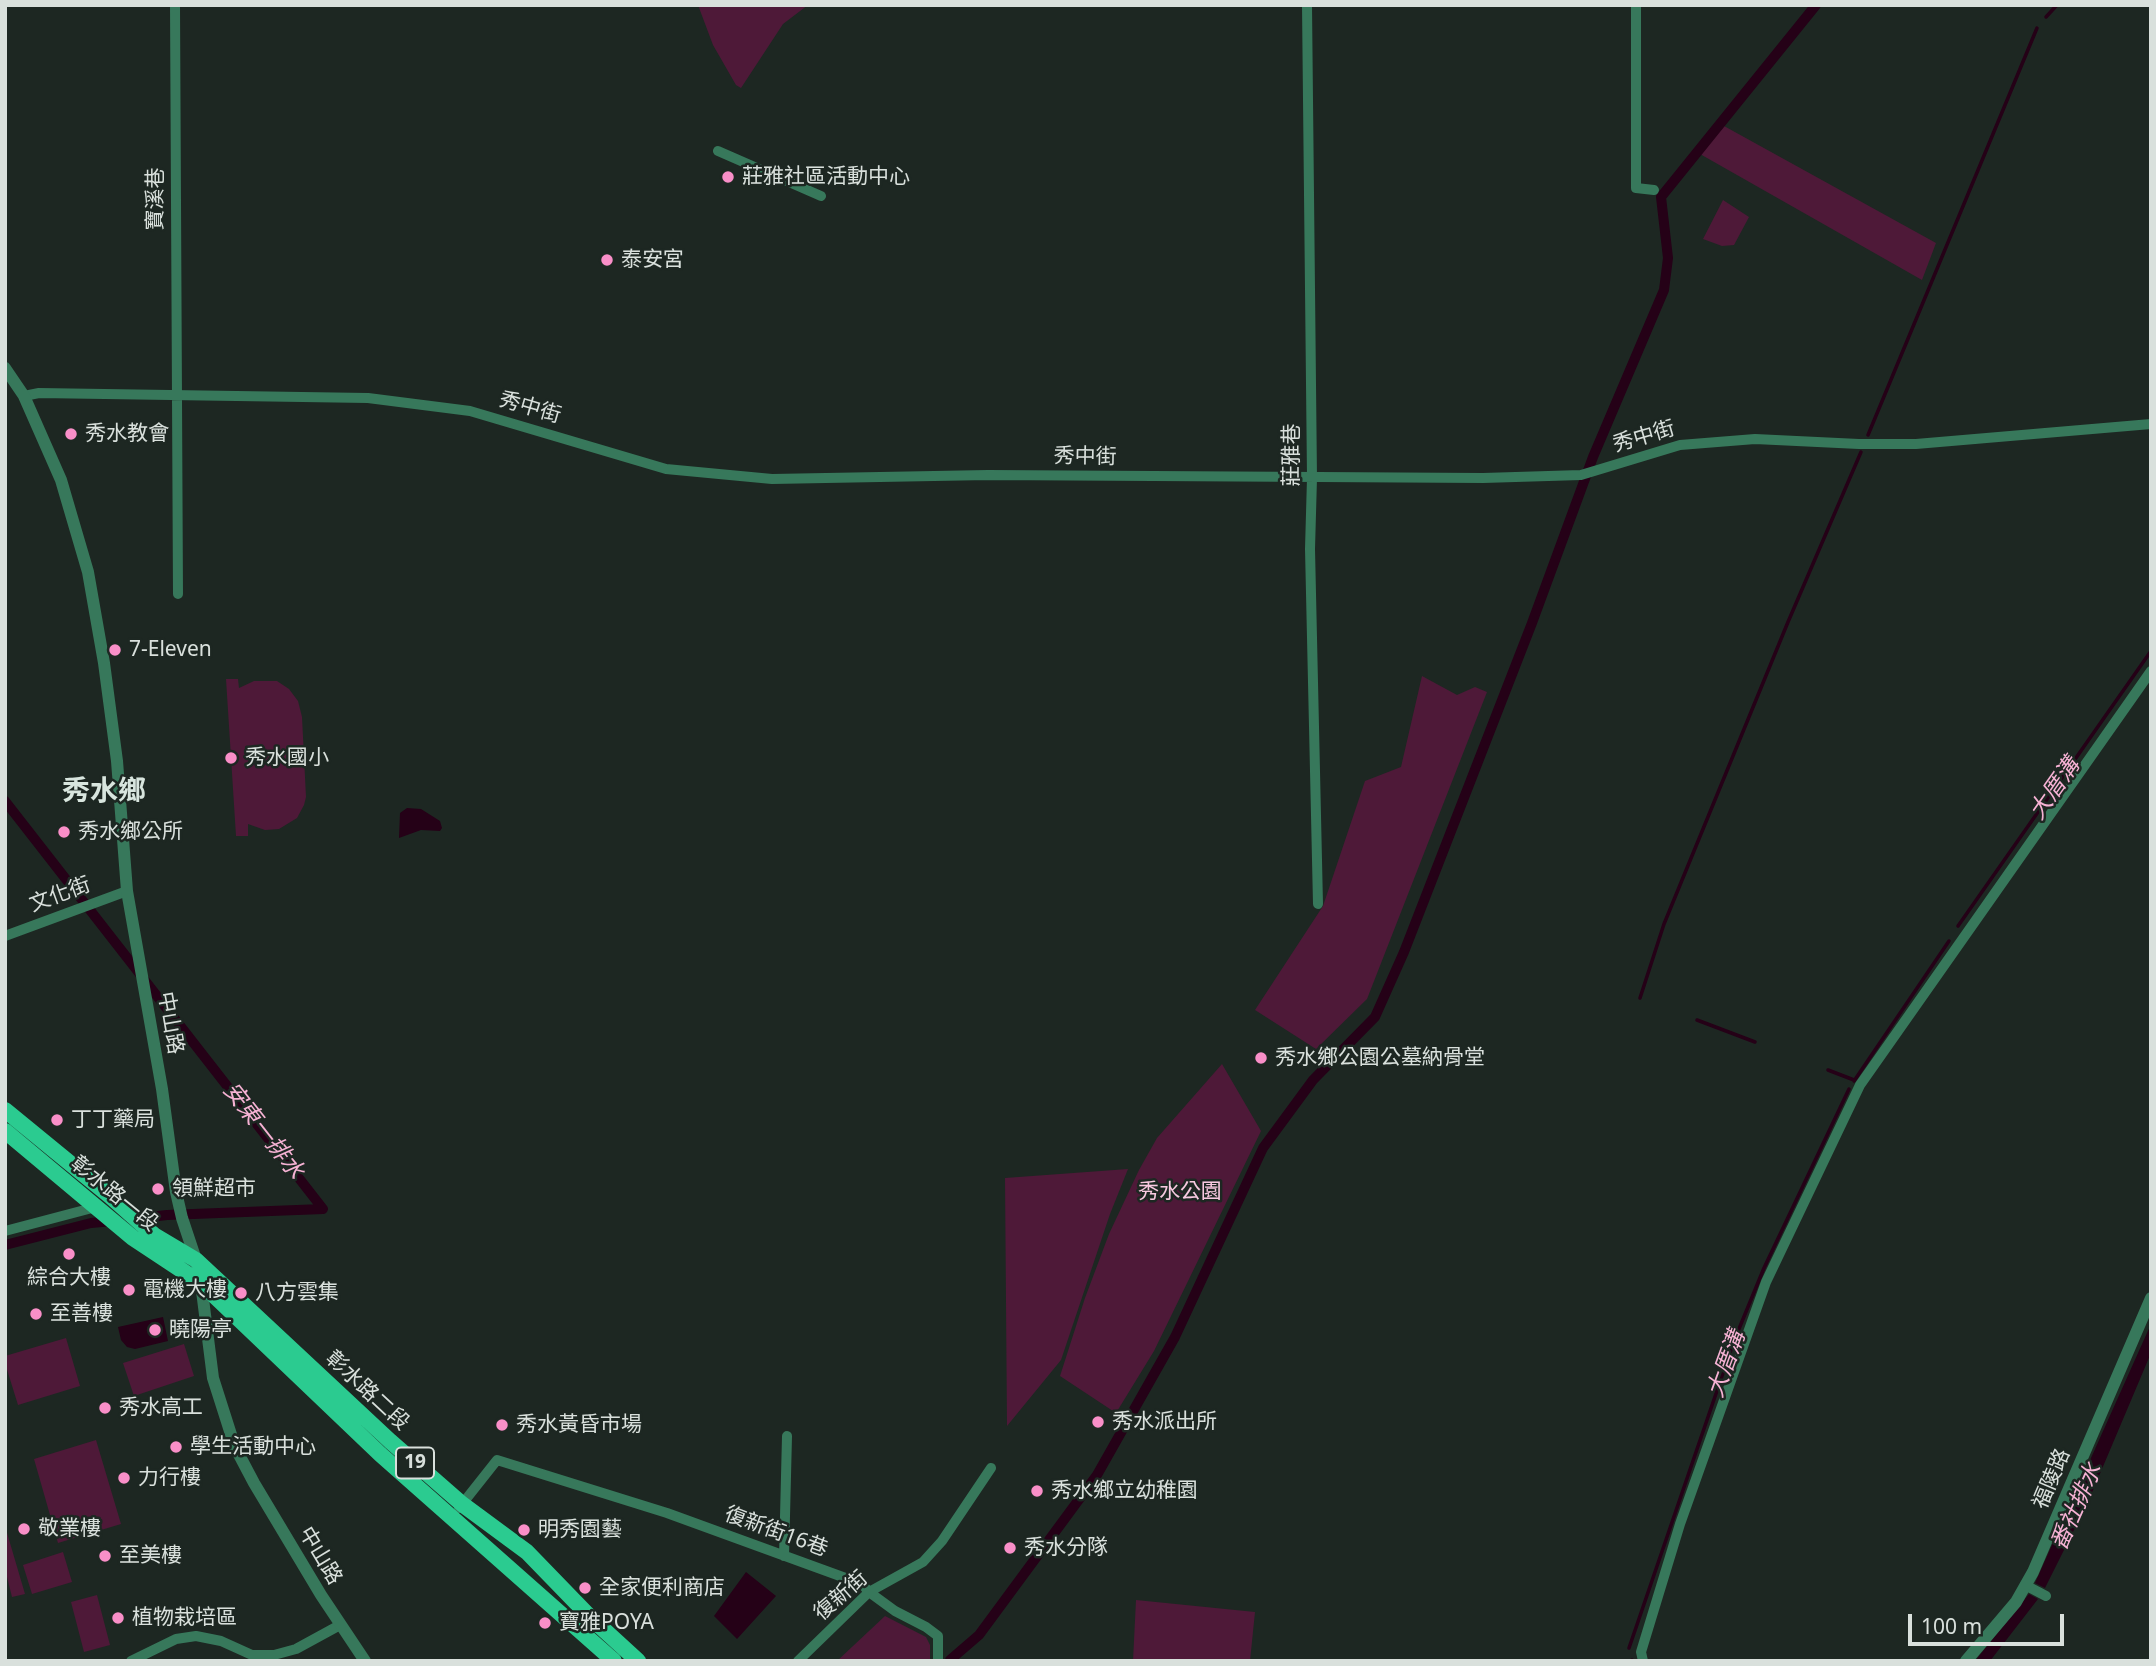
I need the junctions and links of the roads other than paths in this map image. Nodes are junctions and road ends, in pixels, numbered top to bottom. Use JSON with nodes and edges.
{"nodes":[{"id":1,"x":175,"y":5,"type":"edge"},
{"id":2,"x":1307,"y":5,"type":"edge"},
{"id":3,"x":1636,"y":5,"type":"edge"},
{"id":4,"x":718,"y":151,"type":"dead end"},
{"id":5,"x":1654,"y":190,"type":"dead end"},
{"id":6,"x":821,"y":196,"type":"dead end"},
{"id":7,"x":5,"y":368,"type":"edge"},
{"id":8,"x":176,"y":394,"type":"junction"},
{"id":9,"x":23,"y":396,"type":"junction"},
{"id":10,"x":2151,"y":424,"type":"edge"},
{"id":11,"x":1312,"y":478,"type":"junction"},
{"id":12,"x":178,"y":594,"type":"dead end"},
{"id":13,"x":2151,"y":671,"type":"edge"},
{"id":14,"x":127,"y":891,"type":"junction"},
{"id":15,"x":1318,"y":904,"type":"dead end"},
{"id":16,"x":5,"y":936,"type":"edge"},
{"id":17,"x":5,"y":1110,"type":"edge"},
{"id":18,"x":5,"y":1131,"type":"edge"},
{"id":19,"x":99,"y":1209,"type":"junction"},
{"id":20,"x":5,"y":1231,"type":"edge"},
{"id":21,"x":196,"y":1260,"type":"junction"},
{"id":22,"x":201,"y":1283,"type":"junction"},
{"id":23,"x":2151,"y":1298,"type":"edge"},
{"id":24,"x":787,"y":1436,"type":"dead end"},
{"id":25,"x":385,"y":1448,"type":"junction"},
{"id":26,"x":991,"y":1468,"type":"dead end"},
{"id":27,"x":462,"y":1504,"type":"junction"},
{"id":28,"x":453,"y":1519,"type":"junction"},
{"id":29,"x":784,"y":1556,"type":"junction"},
{"id":30,"x":2025,"y":1585,"type":"junction"},
{"id":31,"x":869,"y":1592,"type":"junction"},
{"id":32,"x":2046,"y":1596,"type":"dead end"},
{"id":33,"x":340,"y":1625,"type":"junction"},
{"id":34,"x":938,"y":1636,"type":"junction"},
{"id":35,"x":131,"y":1661,"type":"edge"},
{"id":36,"x":365,"y":1661,"type":"edge"},
{"id":37,"x":614,"y":1661,"type":"edge"},
{"id":38,"x":638,"y":1661,"type":"edge"},
{"id":39,"x":798,"y":1661,"type":"edge"},
{"id":40,"x":938,"y":1661,"type":"edge"},
{"id":41,"x":947,"y":1661,"type":"edge"},
{"id":42,"x":1643,"y":1661,"type":"edge"},
{"id":43,"x":1966,"y":1661,"type":"edge"}],
"edges":[{"from":1,"to":8,"type":"street","name":"寶溪巷"},
{"from":2,"to":11,"type":"street","name":"莊雅巷"},
{"from":3,"to":5,"type":"street"},
{"from":4,"to":6,"type":"street"},
{"from":7,"to":9,"type":"street","name":"中山路"},
{"from":8,"to":9,"type":"street","name":"秀中街"},
{"from":8,"to":11,"type":"street","name":"秀中街"},
{"from":8,"to":12,"type":"street","name":"寶溪巷"},
{"from":9,"to":14,"type":"street","name":"中山路"},
{"from":10,"to":11,"type":"street","name":"秀中街"},
{"from":11,"to":15,"type":"street","name":"莊雅巷"},
{"from":13,"to":42,"type":"street"},
{"from":14,"to":16,"type":"street","name":"文化街"},
{"from":14,"to":21,"type":"street","name":"中山路"},
{"from":17,"to":21,"type":"main road","name":"彰水路一段","number":"19"},
{"from":18,"to":19,"type":"main road","name":"彰水路一段","number":"19"},
{"from":19,"to":20,"type":"street"},
{"from":19,"to":22,"type":"main road","name":"彰水路一段","number":"19"},
{"from":21,"to":22,"type":"street","name":"中山路"},
{"from":21,"to":25,"type":"main road","name":"彰水路二段","number":"19"},
{"from":22,"to":25,"type":"main road","name":"彰水路二段","number":"19"},
{"from":22,"to":33,"type":"street","name":"中山路"},
{"from":23,"to":30,"type":"street","name":"福陵路"},
{"from":24,"to":29,"type":"street"},
{"from":25,"to":27,"type":"main road","name":"彰水路二段","number":"19"},
{"from":25,"to":28,"type":"main road","name":"彰水路二段","number":"19"},
{"from":26,"to":31,"type":"street","name":"復新街"},
{"from":27,"to":28,"type":"street"},
{"from":27,"to":29,"type":"street","name":"復新街16巷"},
{"from":27,"to":38,"type":"main road","name":"彰水路二段","number":"19"},
{"from":28,"to":37,"type":"main road","name":"彰水路二段","number":"19"},
{"from":29,"to":31,"type":"street","name":"復新街16巷"},
{"from":30,"to":32,"type":"street"},
{"from":30,"to":43,"type":"street","name":"福陵路"},
{"from":31,"to":34,"type":"street","name":"復新街16巷"},
{"from":31,"to":39,"type":"street","name":"復新街"},
{"from":33,"to":35,"type":"street"},
{"from":33,"to":36,"type":"street","name":"中山路"},
{"from":34,"to":40,"type":"street"},
{"from":34,"to":41,"type":"street"}]}
